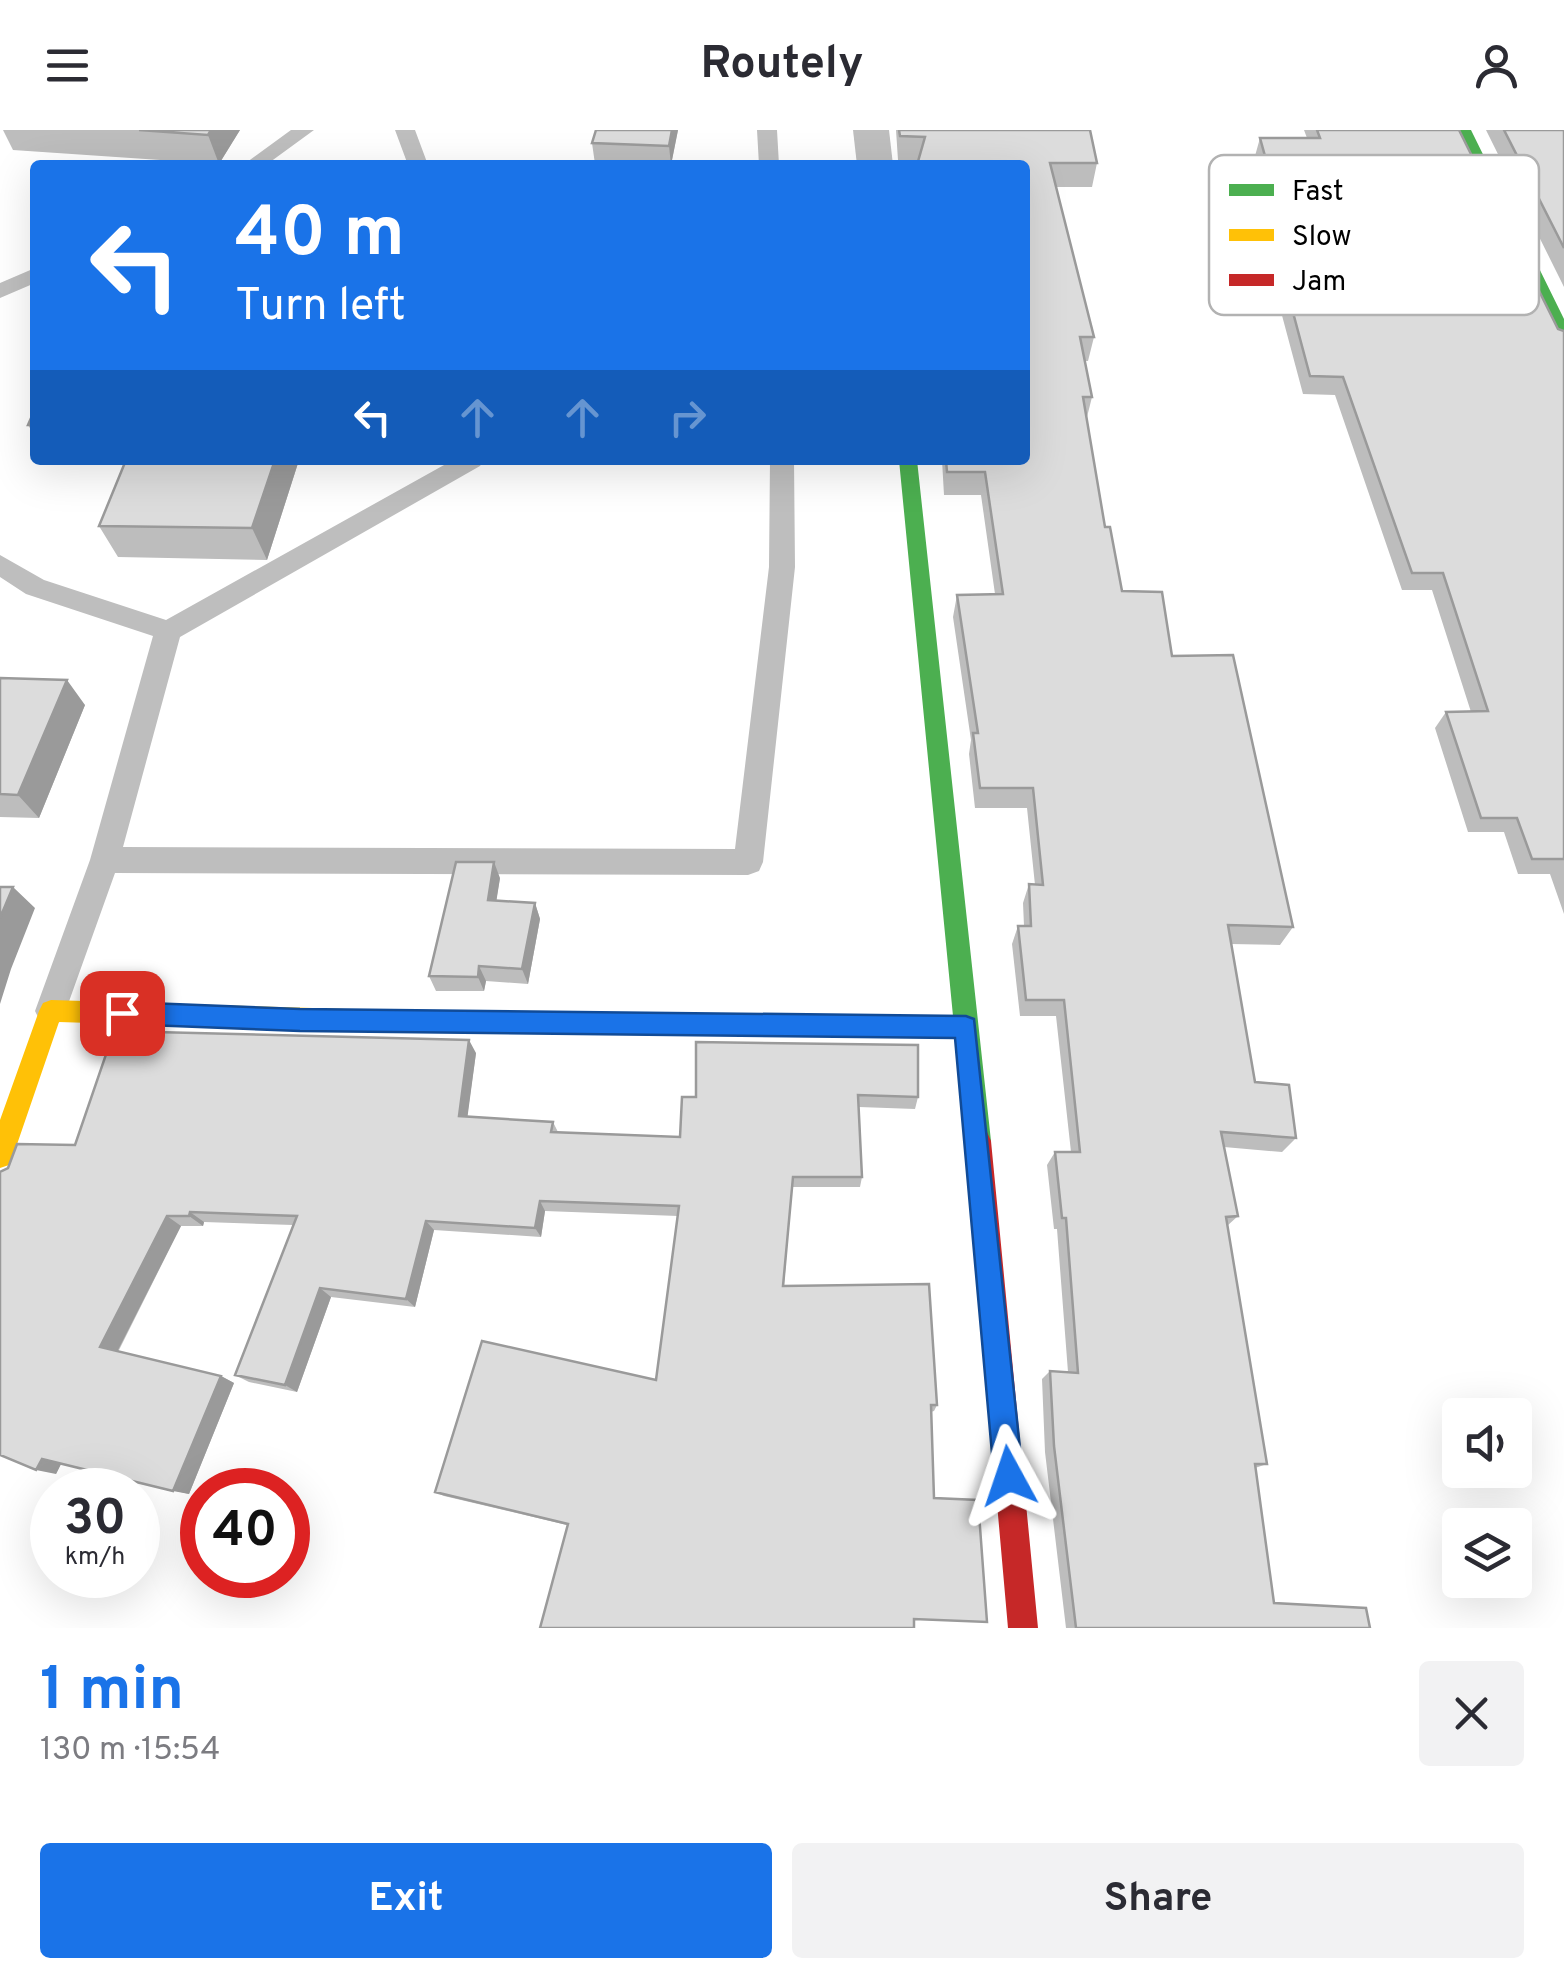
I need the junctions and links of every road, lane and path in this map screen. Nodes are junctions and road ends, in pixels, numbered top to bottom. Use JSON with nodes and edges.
{"nodes":[{"id":1,"x":304,"y":130,"type":"edge"},
{"id":2,"x":406,"y":130,"type":"edge"},
{"id":3,"x":767,"y":130,"type":"edge"},
{"id":4,"x":872,"y":130,"type":"edge"},
{"id":5,"x":1464,"y":130,"type":"edge"},
{"id":6,"x":1478,"y":155,"type":"edge"},
{"id":7,"x":260,"y":160,"type":"edge"},
{"id":8,"x":416,"y":160,"type":"edge"},
{"id":9,"x":770,"y":160,"type":"edge"},
{"id":10,"x":875,"y":160,"type":"edge"},
{"id":11,"x":1539,"y":267,"type":"edge"},
{"id":12,"x":30,"y":277,"type":"edge"},
{"id":13,"x":0,"y":291,"type":"edge"},
{"id":14,"x":1554,"y":294,"type":"edge"},
{"id":15,"x":1564,"y":336,"type":"edge"},
{"id":16,"x":462,"y":465,"type":"edge"},
{"id":17,"x":782,"y":465,"type":"edge"},
{"id":18,"x":909,"y":465,"type":"edge"},
{"id":19,"x":0,"y":564,"type":"edge"},
{"id":20,"x":168,"y":631,"type":"junction"},
{"id":21,"x":105,"y":860,"type":"junction"},
{"id":22,"x":50,"y":1011,"type":"junction"},
{"id":23,"x":966,"y":1027,"type":"junction"},
{"id":24,"x":0,"y":1156,"type":"edge"},
{"id":25,"x":1022,"y":1628,"type":"edge"}],
"edges":[{"from":1,"to":7,"type":"lane"},
{"from":2,"to":8,"type":"lane"},
{"from":3,"to":9,"type":"lane"},
{"from":4,"to":10,"type":"street"},
{"from":5,"to":6,"type":"street"},
{"from":11,"to":14,"type":"street"},
{"from":12,"to":13,"type":"lane"},
{"from":14,"to":15,"type":"street"},
{"from":16,"to":20,"type":"lane"},
{"from":17,"to":21,"type":"lane"},
{"from":18,"to":23,"type":"street"},
{"from":19,"to":20,"type":"lane"},
{"from":20,"to":21,"type":"lane"},
{"from":21,"to":22,"type":"lane"},
{"from":22,"to":23,"type":"street"},
{"from":22,"to":24,"type":"street"},
{"from":23,"to":25,"type":"street"}]}
